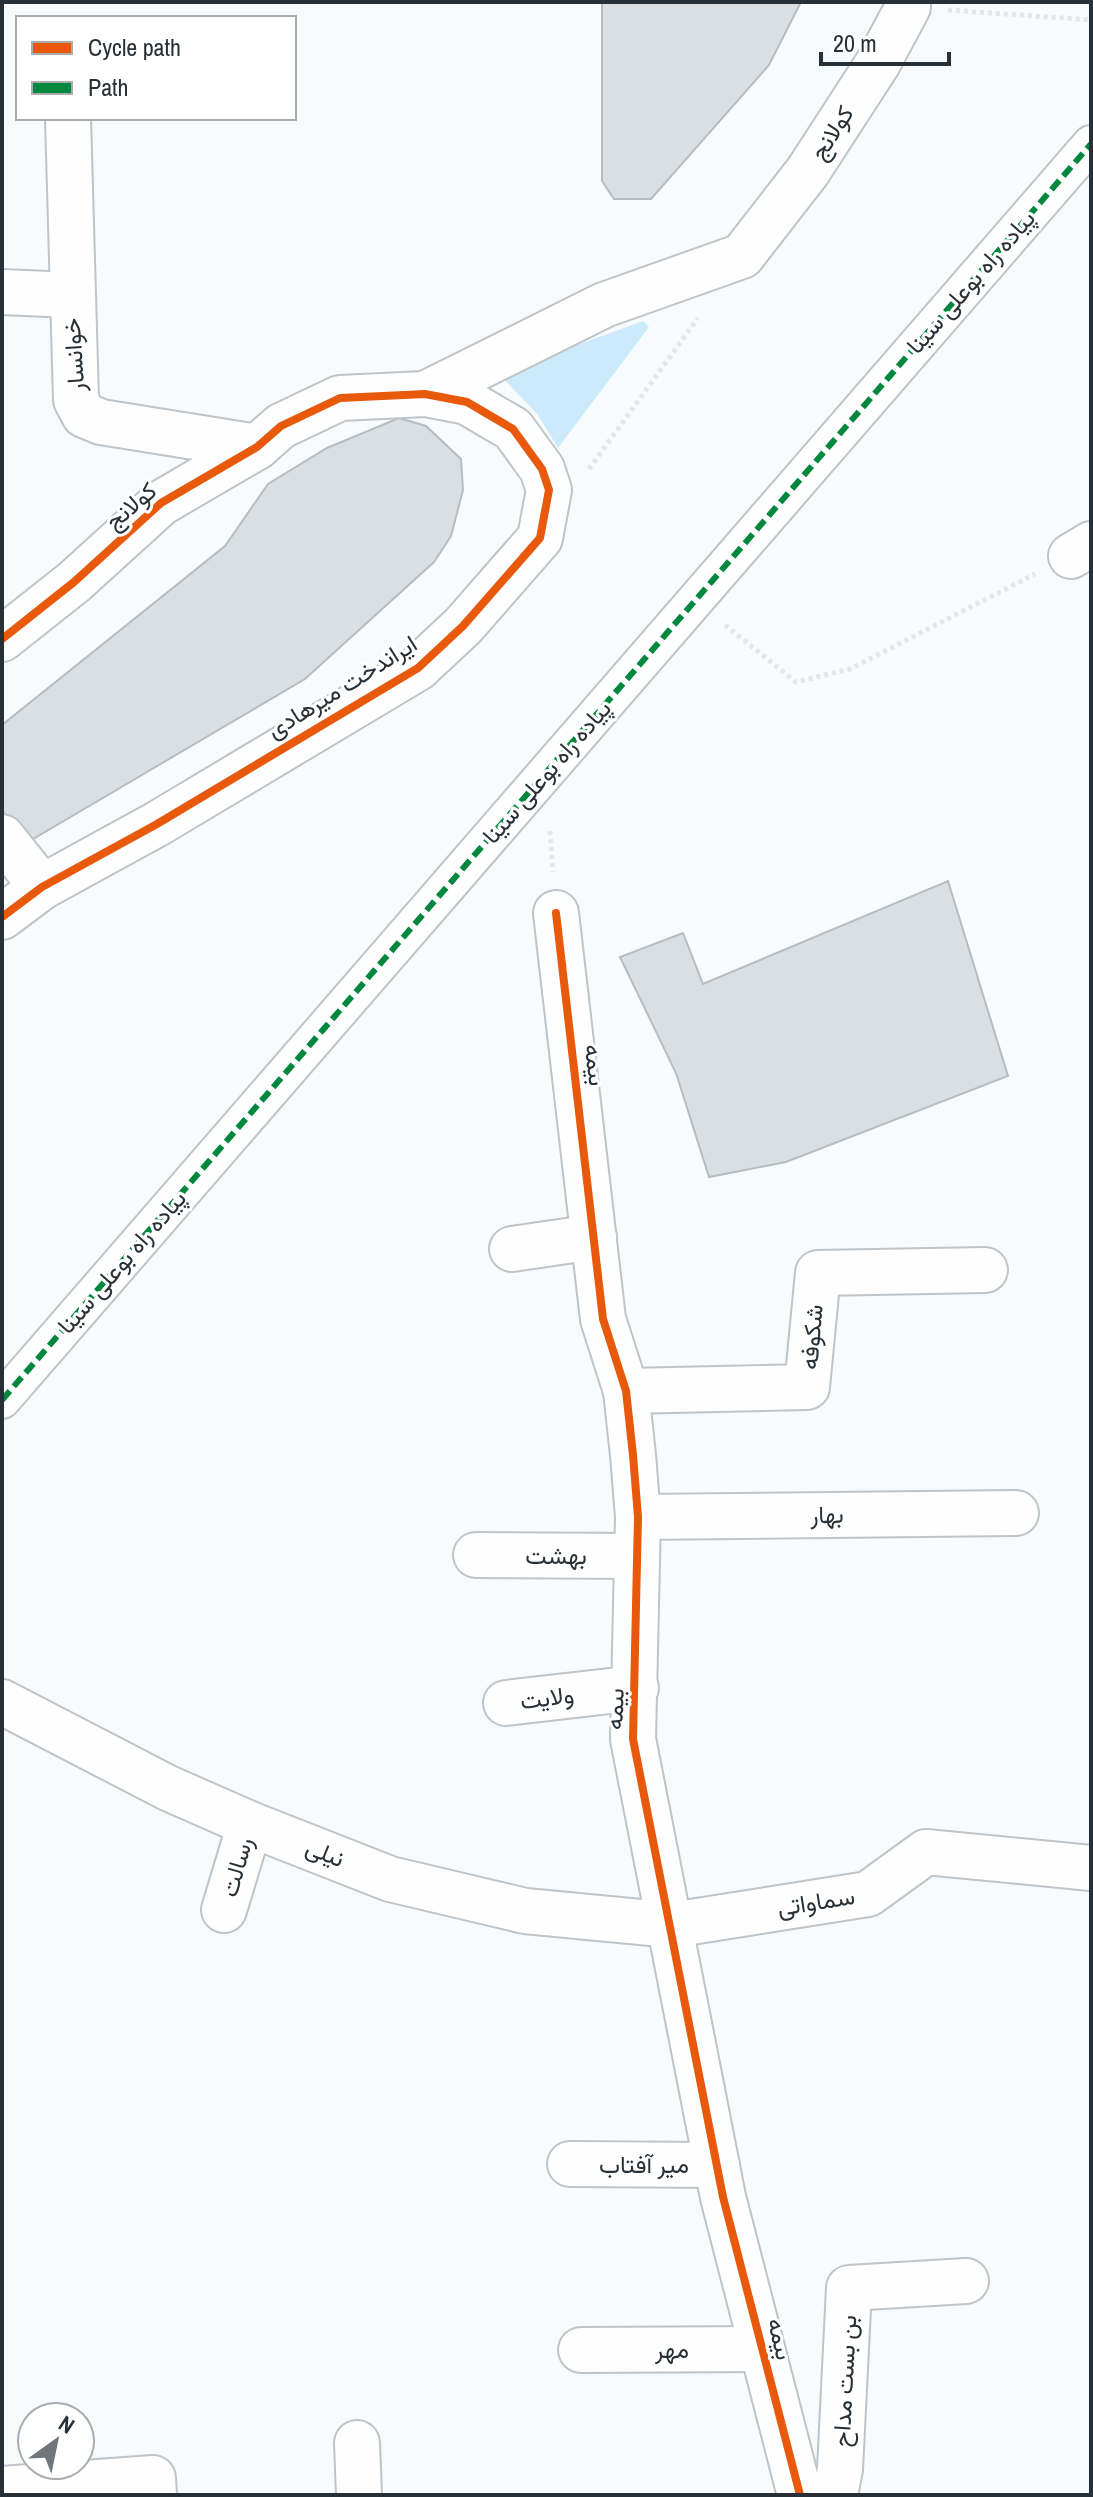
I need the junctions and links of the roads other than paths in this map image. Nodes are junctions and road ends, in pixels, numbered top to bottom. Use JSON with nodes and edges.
{"nodes":[{"id":1,"x":908,"y":4,"type":"edge"},
{"id":2,"x":68,"y":120,"type":"edge"},
{"id":3,"x":1091,"y":144,"type":"edge"},
{"id":4,"x":2,"y":292,"type":"edge"},
{"id":5,"x":71,"y":295,"type":"junction"},
{"id":6,"x":425,"y":394,"type":"junction"},
{"id":7,"x":340,"y":398,"type":"joint"},
{"id":8,"x":257,"y":447,"type":"junction"},
{"id":9,"x":2,"y":639,"type":"edge"},
{"id":10,"x":2,"y":837,"type":"edge"},
{"id":11,"x":42,"y":887,"type":"junction"},
{"id":12,"x":556,"y":913,"type":"road end"},
{"id":13,"x":2,"y":917,"type":"edge"},
{"id":14,"x":594,"y":1237,"type":"junction"},
{"id":15,"x":512,"y":1249,"type":"dead end"},
{"id":16,"x":985,"y":1270,"type":"dead end"},
{"id":17,"x":626,"y":1391,"type":"junction"},
{"id":18,"x":2,"y":1400,"type":"edge"},
{"id":19,"x":1016,"y":1513,"type":"dead end"},
{"id":20,"x":638,"y":1536,"type":"junction"},
{"id":21,"x":476,"y":1555,"type":"dead end"},
{"id":22,"x":636,"y":1688,"type":"junction"},
{"id":23,"x":2,"y":1702,"type":"edge"},
{"id":24,"x":506,"y":1703,"type":"dead end"},
{"id":25,"x":250,"y":1824,"type":"junction"},
{"id":26,"x":1091,"y":1868,"type":"edge"},
{"id":27,"x":224,"y":1910,"type":"dead end"},
{"id":28,"x":672,"y":1925,"type":"junction"},
{"id":29,"x":570,"y":2164,"type":"dead end"},
{"id":30,"x":717,"y":2165,"type":"junction"},
{"id":31,"x":966,"y":2281,"type":"dead end"},
{"id":32,"x":762,"y":2349,"type":"junction"},
{"id":33,"x":581,"y":2350,"type":"dead end"},
{"id":34,"x":357,"y":2443,"type":"dead end"},
{"id":35,"x":2,"y":2489,"type":"edge"},
{"id":36,"x":154,"y":2495,"type":"edge"},
{"id":37,"x":359,"y":2495,"type":"edge"},
{"id":38,"x":800,"y":2495,"type":"edge"},
{"id":39,"x":835,"y":2495,"type":"edge"}],
"edges":[{"from":1,"to":6,"type":"street","name":"کولانج"},
{"from":2,"to":5,"type":"street","name":"خوانسار"},
{"from":3,"to":18,"type":"street","name":"پیاده راه بوعلی سینا"},
{"from":4,"to":5,"type":"street"},
{"from":5,"to":8,"type":"street","name":"خوانسار"},
{"from":6,"to":7,"type":"street","name":"ایراندخت میرهادی"},
{"from":6,"to":11,"type":"street","name":"ایراندخت میرهادی"},
{"from":7,"to":8,"type":"street","name":"کولانج"},
{"from":8,"to":9,"type":"street","name":"کولانج"},
{"from":10,"to":11,"type":"street"},
{"from":11,"to":13,"type":"street","name":"ایراندخت میرهادی"},
{"from":12,"to":14,"type":"street","name":"بیمه"},
{"from":14,"to":15,"type":"street"},
{"from":14,"to":17,"type":"street","name":"بیمه"},
{"from":16,"to":17,"type":"street","name":"شکوفه"},
{"from":17,"to":20,"type":"street","name":"بیمه"},
{"from":19,"to":20,"type":"street","name":"بهار"},
{"from":20,"to":21,"type":"street","name":"بهشت"},
{"from":20,"to":22,"type":"street","name":"بیمه"},
{"from":22,"to":24,"type":"street","name":"ولایت"},
{"from":22,"to":28,"type":"street","name":"بیمه"},
{"from":23,"to":25,"type":"street","name":"نیلی"},
{"from":25,"to":27,"type":"street","name":"رسالت"},
{"from":25,"to":28,"type":"street","name":"نیلی"},
{"from":26,"to":28,"type":"street","name":"سماواتی"},
{"from":28,"to":30,"type":"street","name":"بیمه"},
{"from":29,"to":30,"type":"street","name":"میر آفتاب"},
{"from":30,"to":32,"type":"street","name":"بیمه"},
{"from":31,"to":39,"type":"street","name":"بن بست مداح"},
{"from":32,"to":33,"type":"street","name":"مهر"},
{"from":32,"to":38,"type":"street","name":"بیمه"},
{"from":34,"to":37,"type":"street"},
{"from":35,"to":36,"type":"street"}]}
